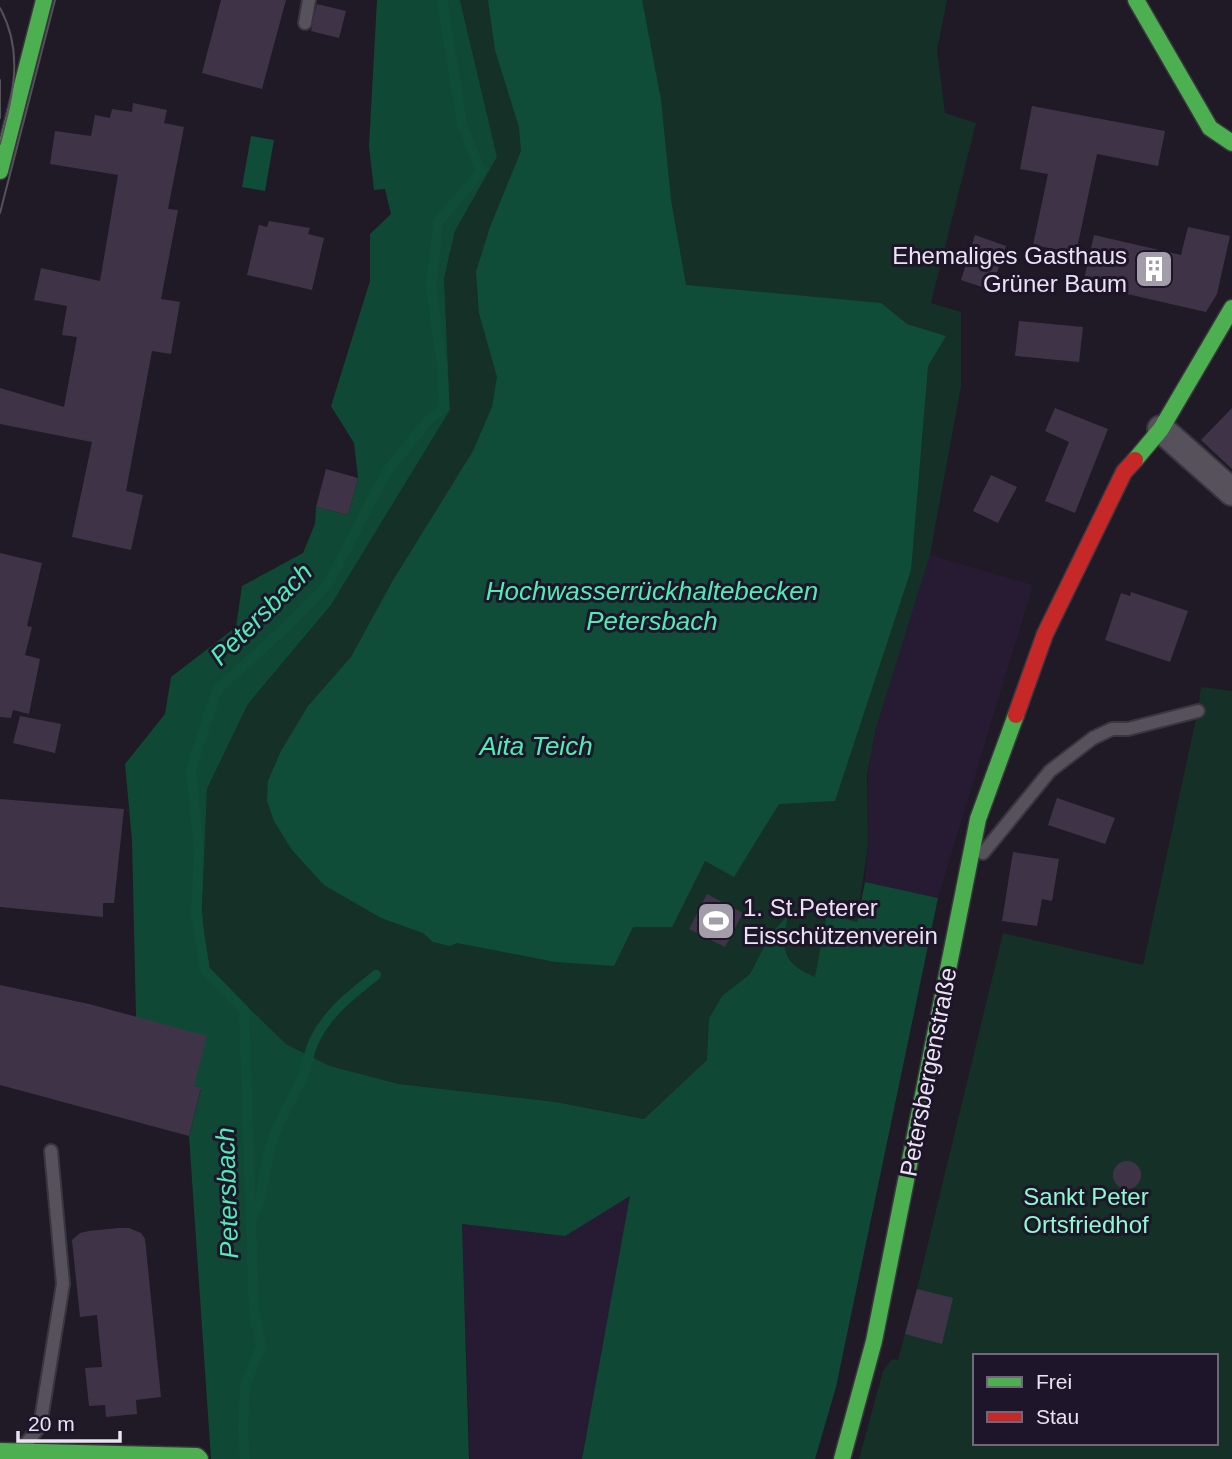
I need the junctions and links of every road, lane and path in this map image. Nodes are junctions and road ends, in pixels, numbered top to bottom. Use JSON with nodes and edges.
{"nodes":[{"id":1,"x":44,"y":0,"type":"edge"},
{"id":2,"x":309,"y":0,"type":"edge"},
{"id":3,"x":1136,"y":0,"type":"edge"},
{"id":4,"x":305,"y":23,"type":"dead end"},
{"id":5,"x":1232,"y":143,"type":"edge"},
{"id":6,"x":0,"y":171,"type":"edge"},
{"id":7,"x":1232,"y":308,"type":"edge"},
{"id":8,"x":1161,"y":429,"type":"junction"},
{"id":9,"x":1232,"y":492,"type":"edge"},
{"id":10,"x":1198,"y":711,"type":"dead end"},
{"id":11,"x":968,"y":871,"type":"junction"},
{"id":12,"x":51,"y":1151,"type":"dead end"},
{"id":13,"x":0,"y":1451,"type":"edge"},
{"id":14,"x":21,"y":1451,"type":"junction"},
{"id":15,"x":200,"y":1459,"type":"edge"},
{"id":16,"x":842,"y":1459,"type":"edge"}],
"edges":[{"from":1,"to":6,"type":"street"},
{"from":2,"to":4,"type":"lane"},
{"from":3,"to":5,"type":"street"},
{"from":7,"to":8,"type":"street","name":"Petersbergenstraße"},
{"from":8,"to":9,"type":"street"},
{"from":8,"to":11,"type":"street","name":"Petersbergenstraße"},
{"from":10,"to":11,"type":"lane"},
{"from":11,"to":16,"type":"street","name":"Petersbergenstraße"},
{"from":12,"to":14,"type":"lane"},
{"from":13,"to":14,"type":"street"},
{"from":14,"to":15,"type":"street"}]}
